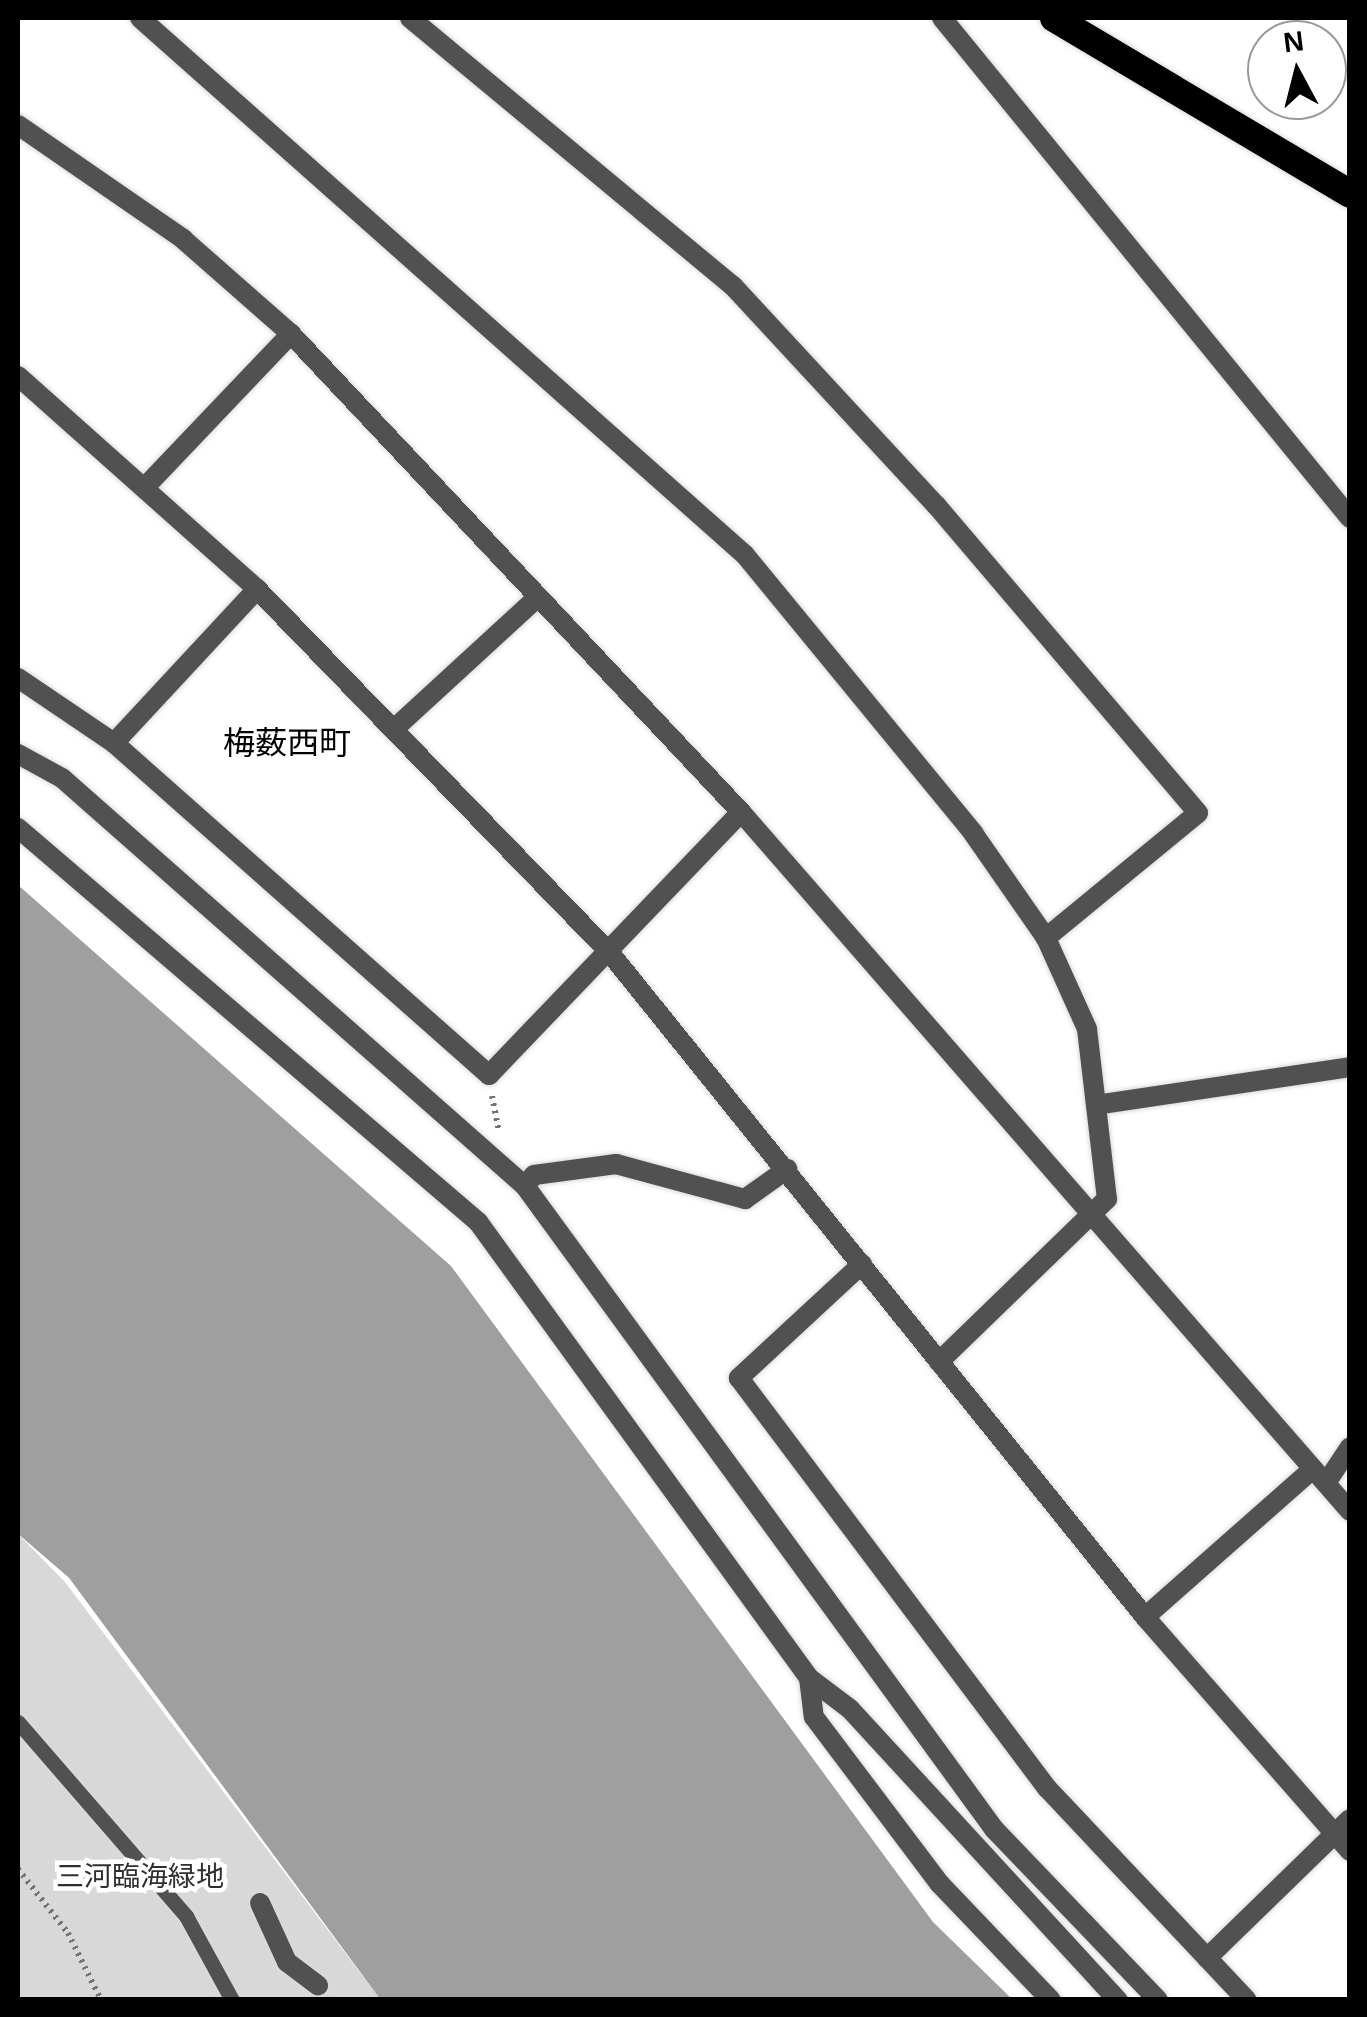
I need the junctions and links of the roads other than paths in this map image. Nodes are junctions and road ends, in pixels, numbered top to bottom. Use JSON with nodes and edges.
{"nodes":[{"id":1,"x":140,"y":18,"type":"edge"},
{"id":2,"x":410,"y":18,"type":"edge"},
{"id":3,"x":942,"y":18,"type":"edge"},
{"id":4,"x":1054,"y":18,"type":"edge"},
{"id":5,"x":18,"y":124,"type":"edge"},
{"id":6,"x":1350,"y":194,"type":"edge"},
{"id":7,"x":291,"y":334,"type":"junction"},
{"id":8,"x":21,"y":385,"type":"edge"},
{"id":9,"x":147,"y":485,"type":"junction"},
{"id":10,"x":1350,"y":518,"type":"edge"},
{"id":11,"x":257,"y":589,"type":"junction"},
{"id":12,"x":536,"y":599,"type":"junction"},
{"id":13,"x":18,"y":678,"type":"edge"},
{"id":14,"x":395,"y":728,"type":"junction"},
{"id":15,"x":114,"y":743,"type":"junction"},
{"id":16,"x":18,"y":754,"type":"edge"},
{"id":17,"x":741,"y":812,"type":"junction"},
{"id":18,"x":18,"y":828,"type":"edge"},
{"id":19,"x":1046,"y":938,"type":"junction"},
{"id":20,"x":610,"y":953,"type":"junction"},
{"id":21,"x":1350,"y":1067,"type":"edge"},
{"id":22,"x":1096,"y":1105,"type":"junction"},
{"id":23,"x":787,"y":1168,"type":"junction"},
{"id":24,"x":525,"y":1186,"type":"junction"},
{"id":25,"x":1090,"y":1210,"type":"junction"},
{"id":26,"x":862,"y":1264,"type":"junction"},
{"id":27,"x":939,"y":1362,"type":"junction"},
{"id":28,"x":1350,"y":1446,"type":"edge"},
{"id":29,"x":1320,"y":1476,"type":"junction"},
{"id":30,"x":1350,"y":1511,"type":"edge"},
{"id":31,"x":1144,"y":1617,"type":"junction"},
{"id":32,"x":809,"y":1678,"type":"junction"},
{"id":33,"x":18,"y":1722,"type":"edge"},
{"id":34,"x":1350,"y":1818,"type":"edge"},
{"id":35,"x":1334,"y":1834,"type":"junction"},
{"id":36,"x":1350,"y":1851,"type":"edge"},
{"id":37,"x":260,"y":1902,"type":"dead end"},
{"id":38,"x":1208,"y":1958,"type":"junction"},
{"id":39,"x":318,"y":1986,"type":"dead end"},
{"id":40,"x":232,"y":2000,"type":"edge"},
{"id":41,"x":1051,"y":2000,"type":"edge"},
{"id":42,"x":1118,"y":2000,"type":"edge"},
{"id":43,"x":1158,"y":2000,"type":"edge"},
{"id":44,"x":1247,"y":2000,"type":"edge"}],
"edges":[{"from":1,"to":19,"type":"street"},
{"from":2,"to":19,"type":"street"},
{"from":3,"to":10,"type":"street"},
{"from":4,"to":6,"type":"highway"},
{"from":5,"to":7,"type":"street"},
{"from":7,"to":9,"type":"street"},
{"from":7,"to":12,"type":"street"},
{"from":8,"to":9,"type":"street"},
{"from":9,"to":11,"type":"street"},
{"from":11,"to":14,"type":"street"},
{"from":11,"to":15,"type":"street"},
{"from":12,"to":14,"type":"street"},
{"from":12,"to":17,"type":"street"},
{"from":13,"to":15,"type":"street"},
{"from":14,"to":20,"type":"street"},
{"from":15,"to":20,"type":"street"},
{"from":16,"to":24,"type":"street"},
{"from":17,"to":20,"type":"street"},
{"from":17,"to":25,"type":"street"},
{"from":18,"to":32,"type":"street"},
{"from":19,"to":22,"type":"street"},
{"from":20,"to":23,"type":"street"},
{"from":21,"to":22,"type":"street"},
{"from":22,"to":25,"type":"street"},
{"from":23,"to":24,"type":"street"},
{"from":23,"to":26,"type":"street"},
{"from":24,"to":43,"type":"street"},
{"from":25,"to":27,"type":"street"},
{"from":25,"to":29,"type":"street"},
{"from":26,"to":27,"type":"street"},
{"from":26,"to":38,"type":"street"},
{"from":27,"to":31,"type":"street"},
{"from":28,"to":29,"type":"street"},
{"from":29,"to":30,"type":"street"},
{"from":29,"to":31,"type":"street"},
{"from":31,"to":35,"type":"street"},
{"from":32,"to":41,"type":"street"},
{"from":32,"to":42,"type":"street"},
{"from":33,"to":40,"type":"lane"},
{"from":34,"to":35,"type":"street"},
{"from":35,"to":36,"type":"street"},
{"from":35,"to":38,"type":"street"},
{"from":37,"to":39,"type":"street"},
{"from":38,"to":44,"type":"street"}]}
